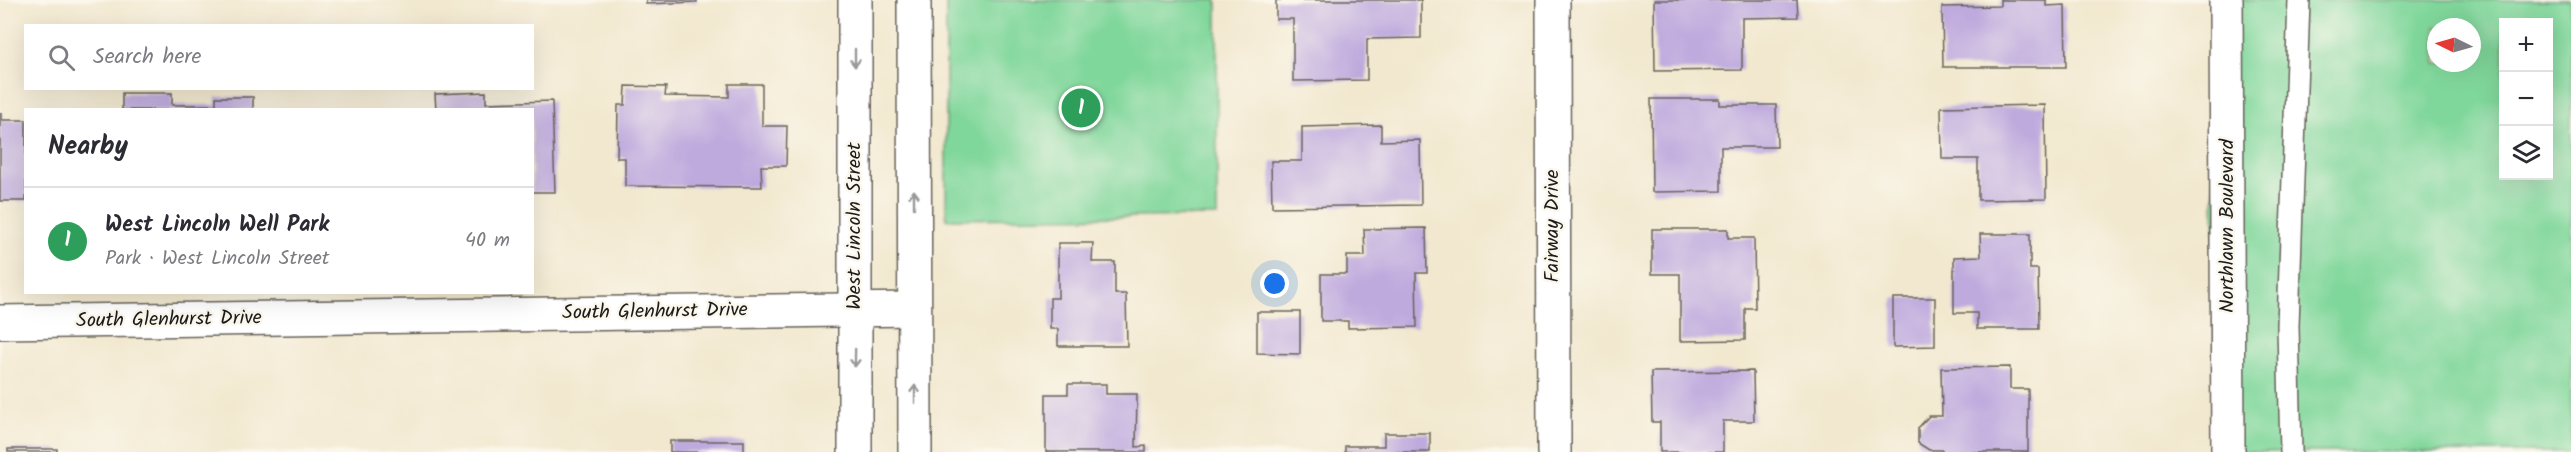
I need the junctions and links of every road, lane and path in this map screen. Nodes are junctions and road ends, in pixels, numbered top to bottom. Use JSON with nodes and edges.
{"nodes":[{"id":1,"x":855,"y":0,"type":"edge"},
{"id":2,"x":914,"y":0,"type":"edge"},
{"id":3,"x":1552,"y":0,"type":"edge"},
{"id":4,"x":2226,"y":0,"type":"edge"},
{"id":5,"x":2299,"y":0,"type":"edge"},
{"id":6,"x":856,"y":309,"type":"junction"},
{"id":7,"x":914,"y":309,"type":"junction"},
{"id":8,"x":0,"y":322,"type":"edge"},
{"id":9,"x":855,"y":452,"type":"edge"},
{"id":10,"x":915,"y":452,"type":"edge"},
{"id":11,"x":1554,"y":452,"type":"edge"},
{"id":12,"x":2228,"y":452,"type":"edge"},
{"id":13,"x":2291,"y":452,"type":"edge"}],
"edges":[{"from":1,"to":6,"type":"street","name":"West Lincoln Street","one_way":true},
{"from":7,"to":2,"type":"street","one_way":true},
{"from":3,"to":11,"type":"street","name":"Fairway Drive"},
{"from":4,"to":12,"type":"street","name":"Northlawn Boulevard"},
{"from":5,"to":13,"type":"lane"},
{"from":6,"to":7,"type":"street","name":"South Glenhurst Drive"},
{"from":6,"to":8,"type":"street","name":"South Glenhurst Drive"},
{"from":6,"to":9,"type":"street","name":"West Lincoln Street","one_way":true},
{"from":10,"to":7,"type":"street","one_way":true}]}
